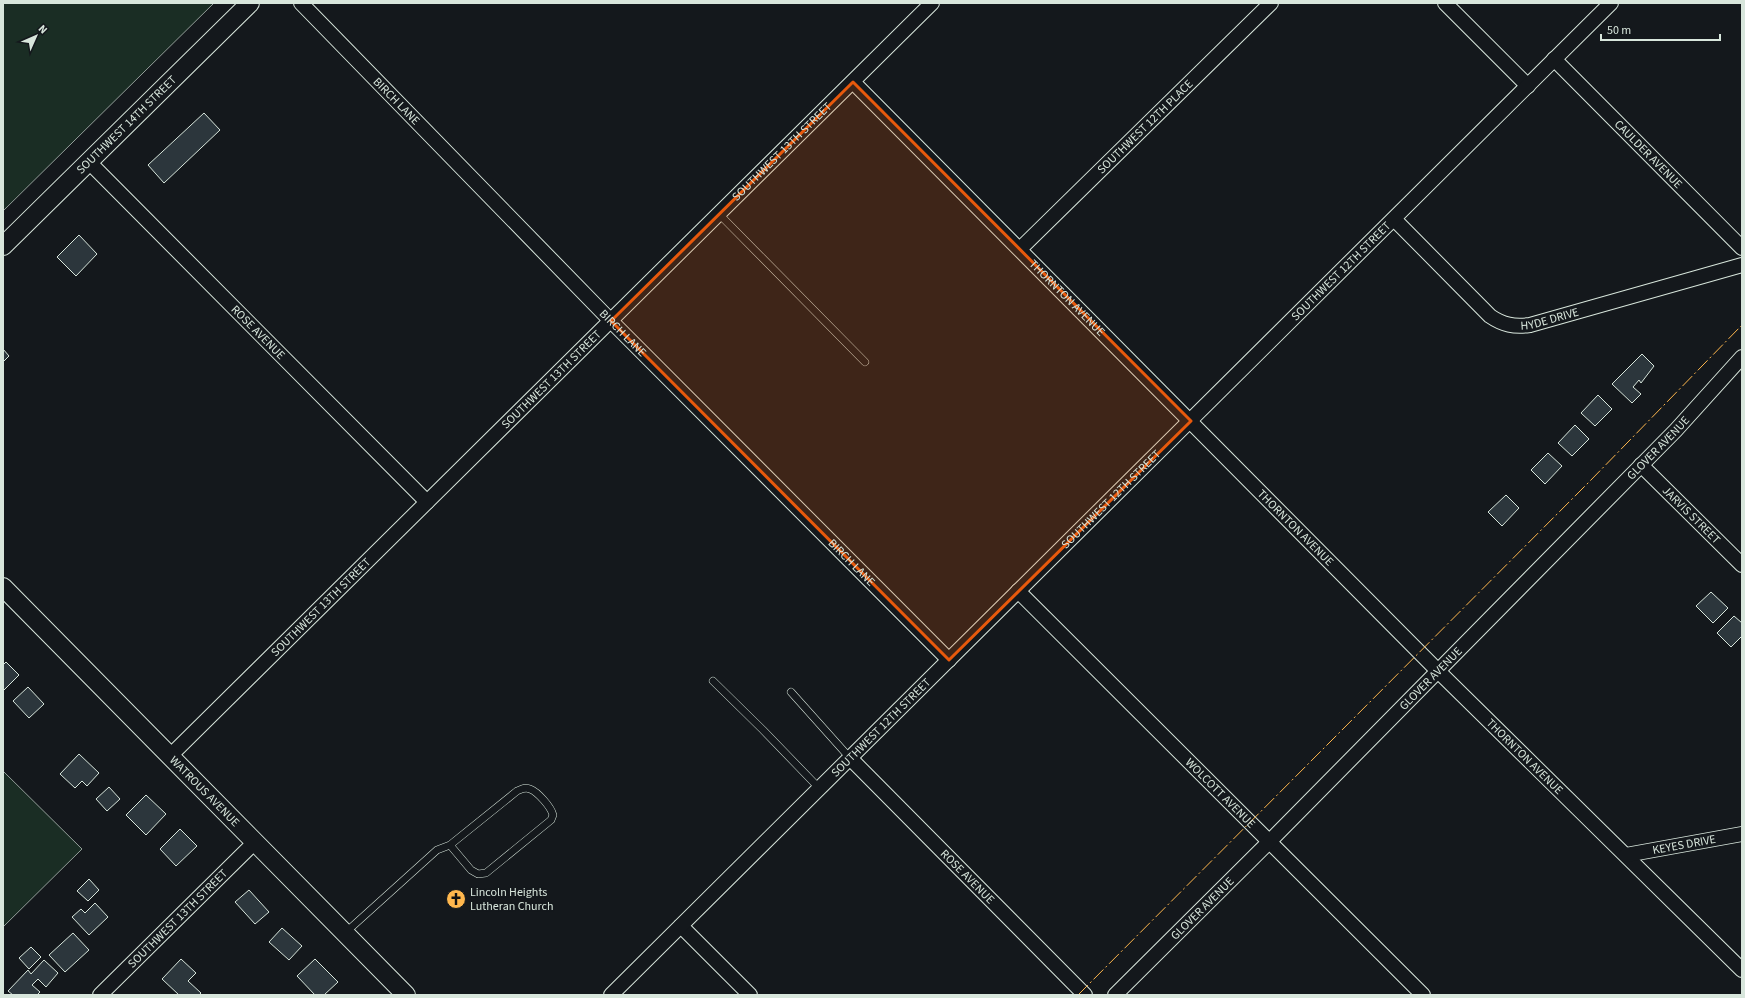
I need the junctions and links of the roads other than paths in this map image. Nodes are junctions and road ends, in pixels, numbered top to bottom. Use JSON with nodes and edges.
{"nodes":[{"id":1,"x":250,"y":3,"type":"edge"},
{"id":2,"x":301,"y":3,"type":"edge"},
{"id":3,"x":932,"y":3,"type":"edge"},
{"id":4,"x":1270,"y":3,"type":"edge"},
{"id":5,"x":1445,"y":3,"type":"edge"},
{"id":6,"x":1611,"y":3,"type":"edge"},
{"id":7,"x":1554,"y":59,"type":"junction"},
{"id":8,"x":853,"y":82,"type":"junction"},
{"id":9,"x":1528,"y":86,"type":"junction"},
{"id":10,"x":89,"y":162,"type":"junction"},
{"id":11,"x":719,"y":214,"type":"junction"},
{"id":12,"x":1394,"y":219,"type":"junction"},
{"id":13,"x":3,"y":246,"type":"edge"},
{"id":14,"x":1742,"y":248,"type":"edge"},
{"id":15,"x":1020,"y":250,"type":"junction"},
{"id":16,"x":1742,"y":265,"type":"edge"},
{"id":17,"x":611,"y":321,"type":"junction"},
{"id":18,"x":1742,"y":358,"type":"edge"},
{"id":19,"x":865,"y":362,"type":"dead end"},
{"id":20,"x":1191,"y":421,"type":"junction"},
{"id":21,"x":1641,"y":465,"type":"junction"},
{"id":22,"x":427,"y":502,"type":"junction"},
{"id":23,"x":1742,"y":565,"type":"edge"},
{"id":24,"x":3,"y":587,"type":"edge"},
{"id":25,"x":1018,"y":591,"type":"junction"},
{"id":26,"x":949,"y":660,"type":"junction"},
{"id":27,"x":1438,"y":671,"type":"junction"},
{"id":28,"x":714,"y":681,"type":"dead end"},
{"id":29,"x":791,"y":692,"type":"dead end"},
{"id":30,"x":170,"y":756,"type":"junction"},
{"id":31,"x":850,"y":758,"type":"junction"},
{"id":32,"x":819,"y":788,"type":"junction"},
{"id":33,"x":1742,"y":834,"type":"edge"},
{"id":34,"x":1270,"y":841,"type":"junction"},
{"id":35,"x":255,"y":842,"type":"junction"},
{"id":36,"x":450,"y":846,"type":"junction"},
{"id":37,"x":1626,"y":855,"type":"junction"},
{"id":38,"x":681,"y":926,"type":"junction"},
{"id":39,"x":345,"y":933,"type":"junction"},
{"id":40,"x":1742,"y":970,"type":"edge"},
{"id":41,"x":100,"y":995,"type":"edge"},
{"id":42,"x":406,"y":995,"type":"edge"},
{"id":43,"x":611,"y":995,"type":"edge"},
{"id":44,"x":750,"y":995,"type":"edge"},
{"id":45,"x":1085,"y":995,"type":"edge"},
{"id":46,"x":1115,"y":995,"type":"edge"},
{"id":47,"x":1423,"y":995,"type":"edge"}],
"edges":[{"from":1,"to":10,"type":"street","name":"SOUTHWEST 14TH STREET"},
{"from":2,"to":17,"type":"street","name":"BIRCH LANE"},
{"from":3,"to":8,"type":"street","name":"SOUTHWEST 13TH STREET"},
{"from":4,"to":15,"type":"street","name":"SOUTHWEST 12TH PLACE"},
{"from":5,"to":9,"type":"street"},
{"from":6,"to":7,"type":"street","name":"SOUTHWEST 12TH STREET"},
{"from":7,"to":9,"type":"street","name":"SOUTHWEST 12TH STREET"},
{"from":7,"to":14,"type":"street","name":"CAULDER AVENUE"},
{"from":8,"to":11,"type":"street","name":"SOUTHWEST 13TH STREET"},
{"from":8,"to":15,"type":"street","name":"THORNTON AVENUE"},
{"from":9,"to":12,"type":"street","name":"SOUTHWEST 12TH STREET"},
{"from":10,"to":13,"type":"street","name":"SOUTHWEST 14TH STREET"},
{"from":10,"to":22,"type":"street","name":"ROSE AVENUE"},
{"from":11,"to":17,"type":"street","name":"SOUTHWEST 13TH STREET"},
{"from":11,"to":19,"type":"lane"},
{"from":12,"to":16,"type":"street","name":"HYDE DRIVE"},
{"from":12,"to":20,"type":"street","name":"SOUTHWEST 12TH STREET"},
{"from":15,"to":20,"type":"street","name":"THORNTON AVENUE"},
{"from":17,"to":22,"type":"street","name":"SOUTHWEST 13TH STREET"},
{"from":17,"to":26,"type":"street","name":"BIRCH LANE"},
{"from":18,"to":21,"type":"street","name":"GLOVER AVENUE"},
{"from":20,"to":25,"type":"street","name":"SOUTHWEST 12TH STREET"},
{"from":20,"to":27,"type":"street","name":"THORNTON AVENUE"},
{"from":21,"to":23,"type":"street","name":"JARVIS STREET"},
{"from":21,"to":27,"type":"street","name":"GLOVER AVENUE"},
{"from":22,"to":30,"type":"street","name":"SOUTHWEST 13TH STREET"},
{"from":24,"to":30,"type":"street","name":"WATROUS AVENUE"},
{"from":25,"to":26,"type":"street","name":"SOUTHWEST 12TH STREET"},
{"from":25,"to":34,"type":"street","name":"WOLCOTT AVENUE"},
{"from":26,"to":31,"type":"street","name":"SOUTHWEST 12TH STREET"},
{"from":27,"to":34,"type":"street","name":"GLOVER AVENUE"},
{"from":27,"to":37,"type":"street","name":"THORNTON AVENUE"},
{"from":28,"to":32,"type":"lane"},
{"from":29,"to":31,"type":"lane"},
{"from":30,"to":35,"type":"street","name":"WATROUS AVENUE"},
{"from":31,"to":32,"type":"street","name":"SOUTHWEST 12TH STREET"},
{"from":31,"to":45,"type":"street","name":"ROSE AVENUE"},
{"from":32,"to":38,"type":"street","name":"SOUTHWEST 12TH STREET"},
{"from":33,"to":37,"type":"street","name":"KEYES DRIVE"},
{"from":34,"to":46,"type":"street","name":"GLOVER AVENUE"},
{"from":34,"to":47,"type":"street","name":"WOLCOTT AVENUE"},
{"from":35,"to":39,"type":"street","name":"WATROUS AVENUE"},
{"from":35,"to":41,"type":"street","name":"SOUTHWEST 13TH STREET"},
{"from":36,"to":36,"type":"lane"},
{"from":36,"to":39,"type":"lane"},
{"from":37,"to":40,"type":"street","name":"THORNTON AVENUE"},
{"from":38,"to":43,"type":"street","name":"SOUTHWEST 12TH STREET"},
{"from":38,"to":44,"type":"street"},
{"from":39,"to":42,"type":"street","name":"WATROUS AVENUE"}]}
